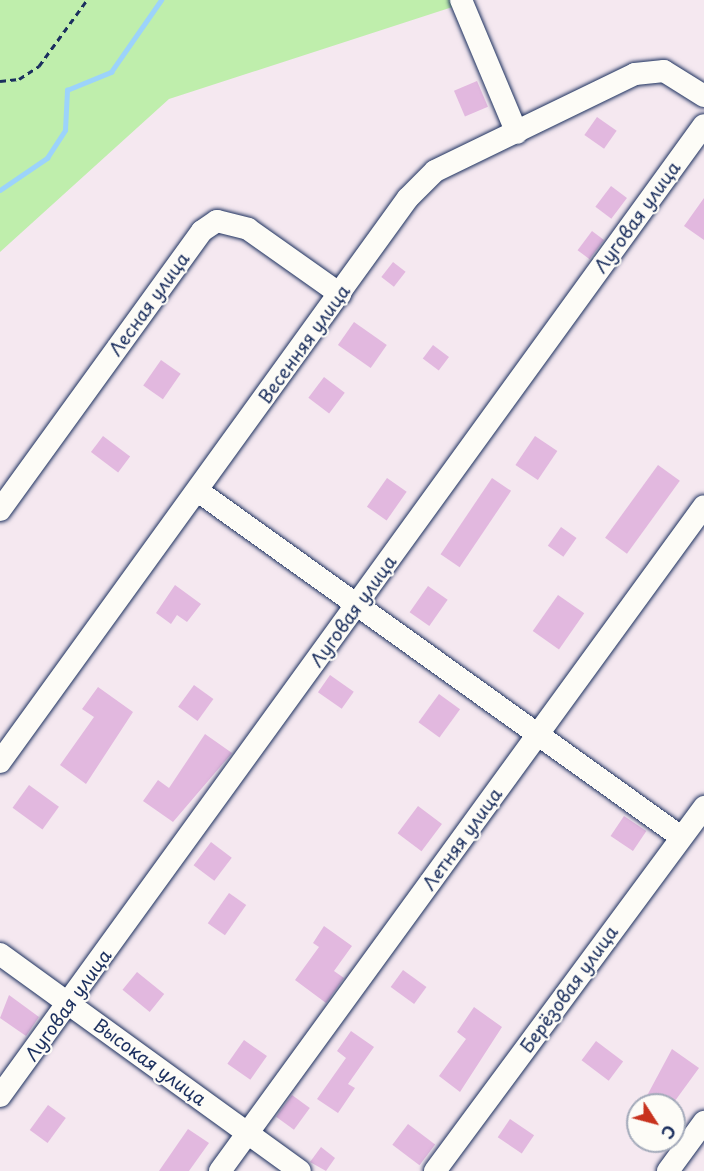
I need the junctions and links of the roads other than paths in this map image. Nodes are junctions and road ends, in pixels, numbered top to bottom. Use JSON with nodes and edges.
{"nodes":[{"id":1,"x":460,"y":0,"type":"edge"},
{"id":2,"x":704,"y":96,"type":"edge"},
{"id":3,"x":704,"y":125,"type":"edge"},
{"id":4,"x":517,"y":133,"type":"junction"},
{"id":5,"x":340,"y":294,"type":"junction"},
{"id":6,"x":198,"y":491,"type":"junction"},
{"id":7,"x":704,"y":506,"type":"edge"},
{"id":8,"x":0,"y":510,"type":"edge"},
{"id":9,"x":357,"y":605,"type":"junction"},
{"id":10,"x":538,"y":735,"type":"junction"},
{"id":11,"x":0,"y":762,"type":"edge"},
{"id":12,"x":704,"y":807,"type":"edge"},
{"id":13,"x":681,"y":837,"type":"junction"},
{"id":14,"x":0,"y":954,"type":"edge"},
{"id":15,"x":69,"y":1004,"type":"junction"},
{"id":16,"x":0,"y":1096,"type":"edge"},
{"id":17,"x":704,"y":1122,"type":"edge"},
{"id":18,"x":247,"y":1133,"type":"junction"},
{"id":19,"x":220,"y":1171,"type":"edge"},
{"id":20,"x":300,"y":1171,"type":"edge"},
{"id":21,"x":435,"y":1171,"type":"edge"},
{"id":22,"x":668,"y":1171,"type":"edge"}],
"edges":[{"from":1,"to":4,"type":"street"},
{"from":2,"to":4,"type":"street","name":"Весенняя улица"},
{"from":3,"to":9,"type":"street","name":"Луговая улица"},
{"from":4,"to":5,"type":"street","name":"Весенняя улица"},
{"from":5,"to":6,"type":"street","name":"Весенняя улица"},
{"from":5,"to":8,"type":"street","name":"Лесная улица"},
{"from":6,"to":9,"type":"street"},
{"from":6,"to":11,"type":"street","name":"Весенняя улица"},
{"from":7,"to":10,"type":"street","name":"Летняя улица"},
{"from":9,"to":10,"type":"street"},
{"from":9,"to":15,"type":"street","name":"Луговая улица"},
{"from":10,"to":13,"type":"street"},
{"from":10,"to":18,"type":"street","name":"Летняя улица"},
{"from":12,"to":13,"type":"street","name":"Берёзовая улица"},
{"from":13,"to":21,"type":"street","name":"Берёзовая улица"},
{"from":14,"to":15,"type":"street","name":"Высокая улица"},
{"from":15,"to":16,"type":"street","name":"Луговая улица"},
{"from":15,"to":18,"type":"street","name":"Высокая улица"},
{"from":17,"to":22,"type":"street"},
{"from":18,"to":19,"type":"street","name":"Летняя улица"},
{"from":18,"to":20,"type":"street","name":"Высокая улица"}]}
